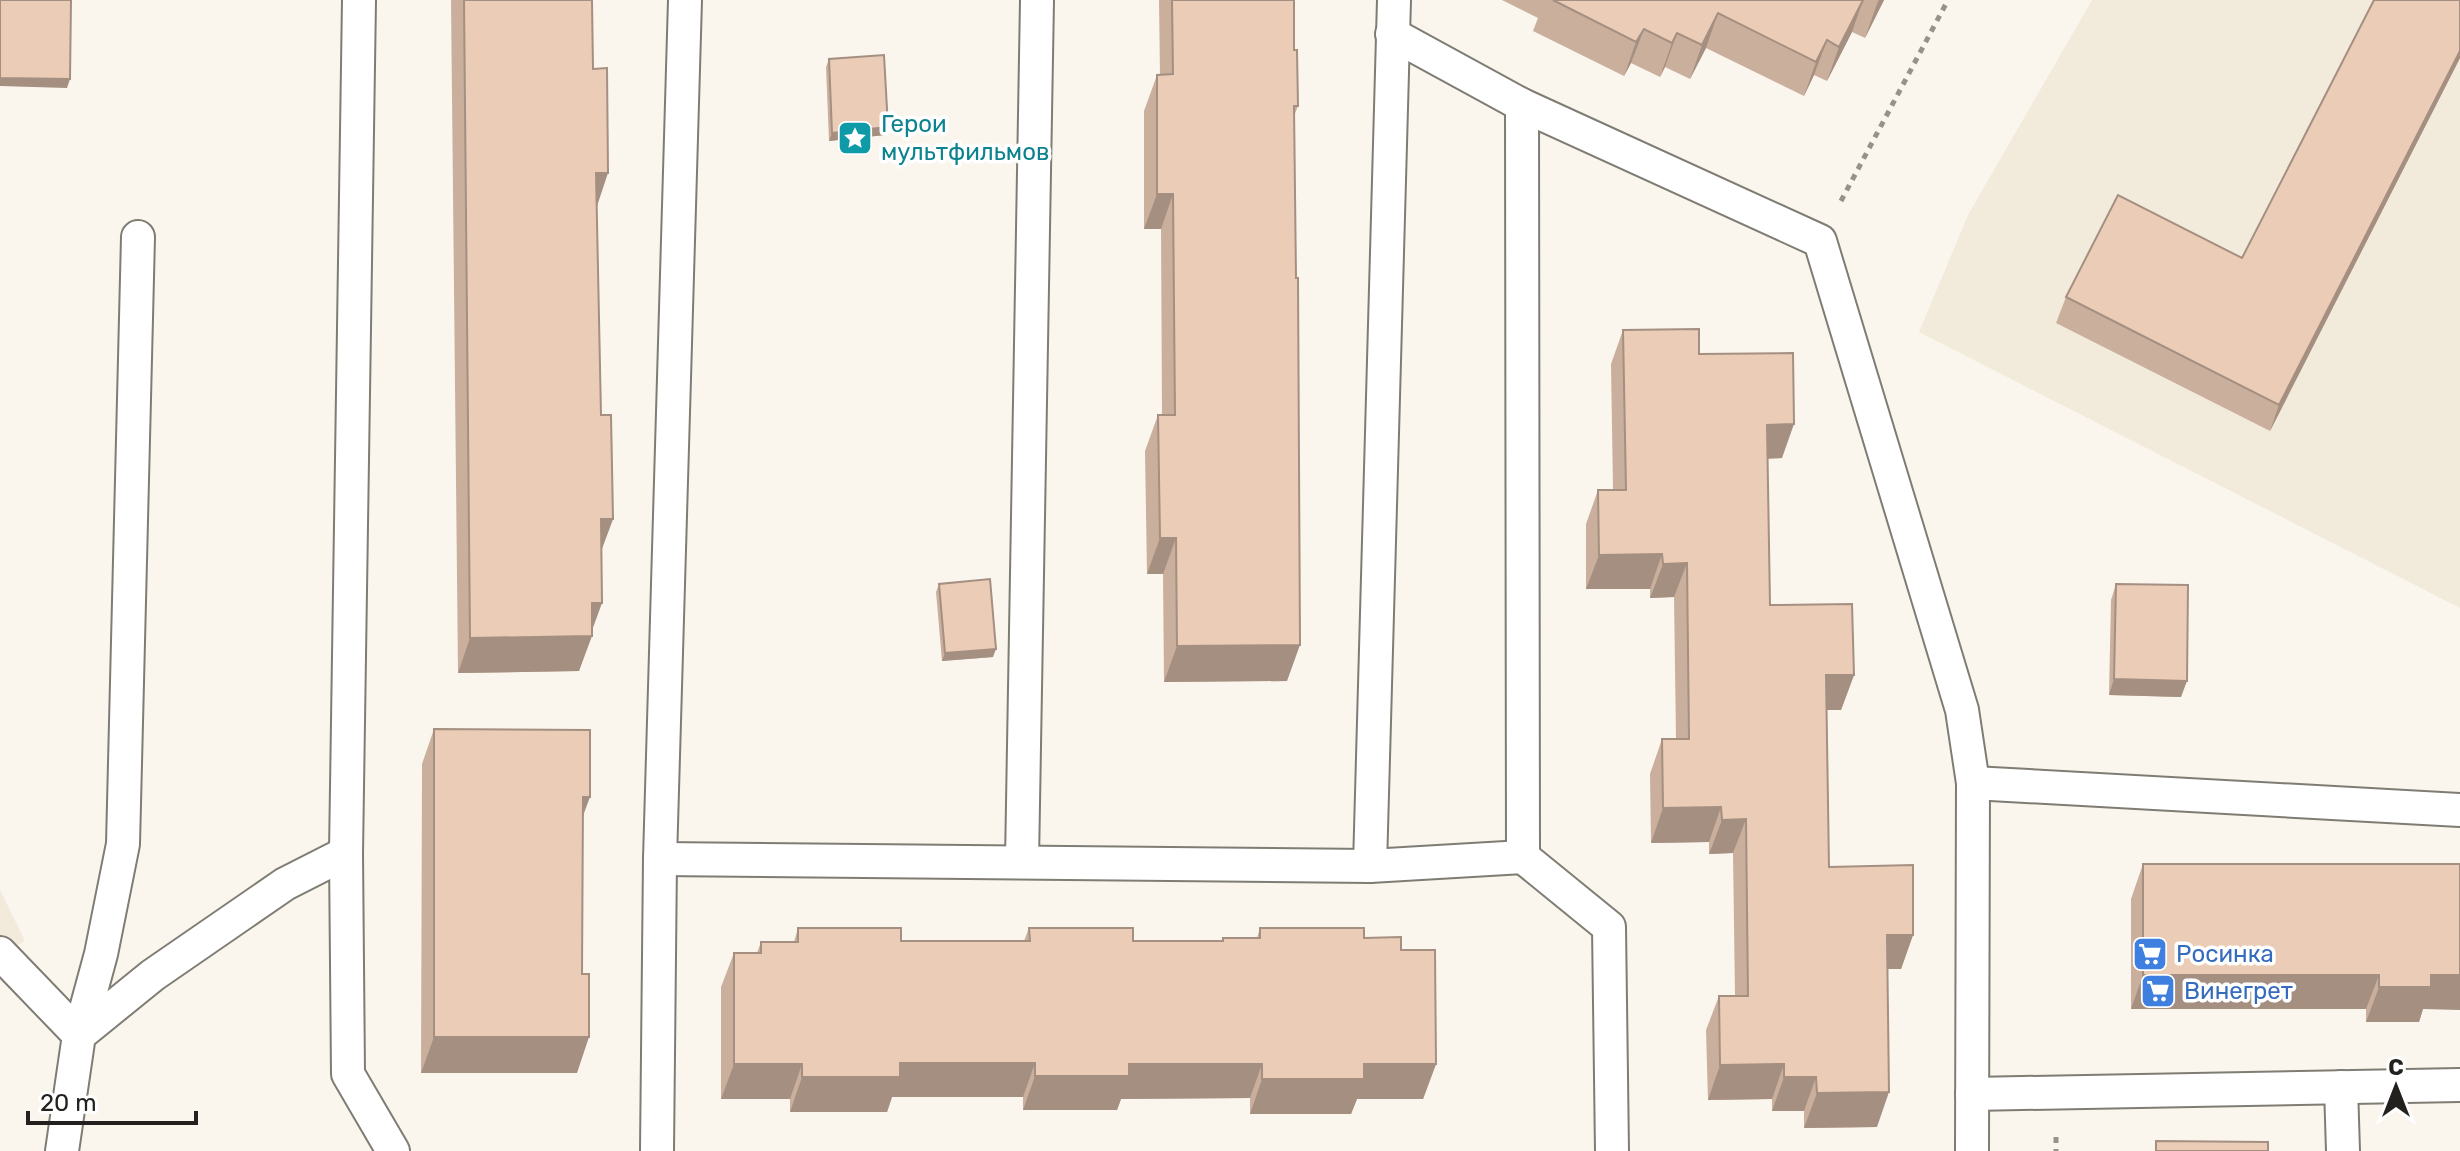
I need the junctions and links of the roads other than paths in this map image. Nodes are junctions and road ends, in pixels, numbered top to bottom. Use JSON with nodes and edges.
{"nodes":[{"id":1,"x":359,"y":0,"type":"edge"},
{"id":2,"x":685,"y":0,"type":"edge"},
{"id":3,"x":1037,"y":0,"type":"edge"},
{"id":4,"x":1394,"y":0,"type":"edge"},
{"id":5,"x":1392,"y":34,"type":"junction"},
{"id":6,"x":1522,"y":105,"type":"junction"},
{"id":7,"x":138,"y":237,"type":"dead end"},
{"id":8,"x":1973,"y":783,"type":"junction"},
{"id":9,"x":2460,"y":810,"type":"edge"},
{"id":10,"x":346,"y":853,"type":"junction"},
{"id":11,"x":1523,"y":857,"type":"junction"},
{"id":12,"x":660,"y":859,"type":"junction"},
{"id":13,"x":1022,"y":861,"type":"junction"},
{"id":14,"x":1370,"y":866,"type":"junction"},
{"id":15,"x":0,"y":953,"type":"edge"},
{"id":16,"x":79,"y":1035,"type":"junction"},
{"id":17,"x":2460,"y":1085,"type":"edge"},
{"id":18,"x":2341,"y":1087,"type":"junction"},
{"id":19,"x":1972,"y":1094,"type":"junction"},
{"id":20,"x":62,"y":1151,"type":"edge"},
{"id":21,"x":393,"y":1151,"type":"edge"},
{"id":22,"x":657,"y":1151,"type":"edge"},
{"id":23,"x":1612,"y":1151,"type":"edge"},
{"id":24,"x":1972,"y":1151,"type":"edge"},
{"id":25,"x":2343,"y":1151,"type":"edge"}],
"edges":[{"from":1,"to":10,"type":"lane"},
{"from":2,"to":12,"type":"lane"},
{"from":3,"to":13,"type":"lane"},
{"from":4,"to":5,"type":"lane"},
{"from":5,"to":6,"type":"lane"},
{"from":5,"to":14,"type":"lane"},
{"from":6,"to":8,"type":"lane"},
{"from":6,"to":11,"type":"lane"},
{"from":7,"to":16,"type":"lane"},
{"from":8,"to":9,"type":"lane"},
{"from":8,"to":19,"type":"lane"},
{"from":10,"to":16,"type":"lane"},
{"from":10,"to":21,"type":"lane"},
{"from":11,"to":14,"type":"lane"},
{"from":11,"to":23,"type":"lane"},
{"from":12,"to":13,"type":"lane"},
{"from":12,"to":22,"type":"lane"},
{"from":13,"to":14,"type":"lane"},
{"from":15,"to":16,"type":"lane"},
{"from":16,"to":20,"type":"lane"},
{"from":17,"to":18,"type":"lane"},
{"from":18,"to":19,"type":"lane"},
{"from":18,"to":25,"type":"lane"},
{"from":19,"to":24,"type":"lane"}]}
